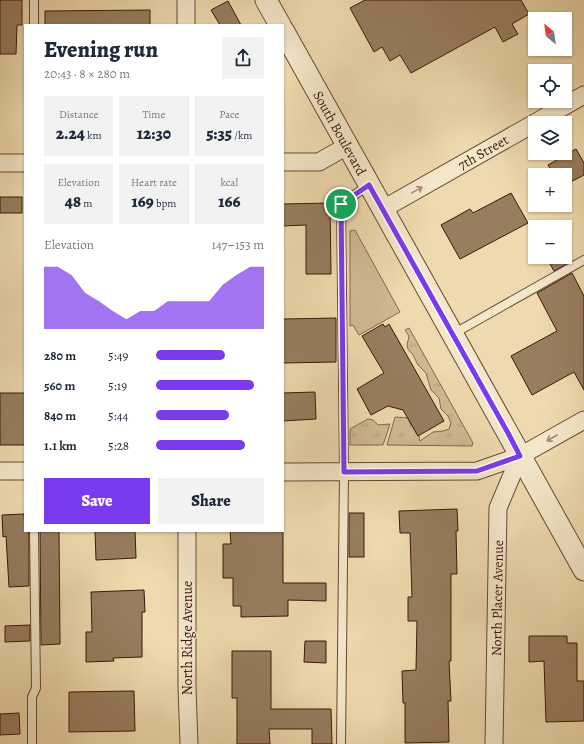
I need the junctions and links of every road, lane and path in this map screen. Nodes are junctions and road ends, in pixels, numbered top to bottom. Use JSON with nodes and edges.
{"nodes":[{"id":1,"x":34,"y":0,"type":"edge"},
{"id":2,"x":186,"y":0,"type":"edge"},
{"id":3,"x":266,"y":0,"type":"edge"},
{"id":4,"x":34,"y":24,"type":"edge"},
{"id":5,"x":186,"y":24,"type":"edge"},
{"id":6,"x":279,"y":24,"type":"edge"},
{"id":7,"x":284,"y":32,"type":"edge"},
{"id":8,"x":584,"y":95,"type":"edge"},
{"id":9,"x":348,"y":146,"type":"junction"},
{"id":10,"x":284,"y":162,"type":"edge"},
{"id":11,"x":0,"y":163,"type":"edge"},
{"id":12,"x":24,"y":163,"type":"edge"},
{"id":13,"x":369,"y":185,"type":"junction"},
{"id":14,"x":383,"y":209,"type":"junction"},
{"id":15,"x":584,"y":260,"type":"edge"},
{"id":16,"x":452,"y":334,"type":"junction"},
{"id":17,"x":584,"y":420,"type":"edge"},
{"id":18,"x":520,"y":456,"type":"junction"},
{"id":19,"x":0,"y":471,"type":"edge"},
{"id":20,"x":24,"y":471,"type":"edge"},
{"id":21,"x":284,"y":472,"type":"edge"},
{"id":22,"x":344,"y":472,"type":"junction"},
{"id":23,"x":34,"y":532,"type":"edge"},
{"id":24,"x":187,"y":532,"type":"edge"},
{"id":25,"x":584,"y":570,"type":"edge"},
{"id":26,"x":32,"y":744,"type":"edge"},
{"id":27,"x":189,"y":744,"type":"edge"},
{"id":28,"x":341,"y":744,"type":"edge"},
{"id":29,"x":494,"y":744,"type":"edge"}],
"edges":[{"from":1,"to":4,"type":"lane"},
{"from":2,"to":5,"type":"street"},
{"from":3,"to":6,"type":"street"},
{"from":7,"to":9,"type":"street","name":"South Boulevard"},
{"from":14,"to":8,"type":"street","name":"7th Street","one_way":true},
{"from":9,"to":10,"type":"street"},
{"from":9,"to":13,"type":"street","name":"South Boulevard"},
{"from":11,"to":12,"type":"street"},
{"from":13,"to":14,"type":"street","name":"South Boulevard"},
{"from":13,"to":22,"type":"lane"},
{"from":14,"to":16,"type":"street","name":"South Boulevard"},
{"from":15,"to":16,"type":"lane"},
{"from":16,"to":18,"type":"street","name":"South Boulevard"},
{"from":17,"to":18,"type":"street","one_way":true},
{"from":18,"to":22,"type":"street"},
{"from":18,"to":25,"type":"street","name":"South Boulevard"},
{"from":18,"to":29,"type":"street","name":"North Placer Avenue"},
{"from":19,"to":20,"type":"street"},
{"from":21,"to":22,"type":"street"},
{"from":22,"to":28,"type":"lane"},
{"from":23,"to":26,"type":"lane"},
{"from":24,"to":27,"type":"street","name":"North Ridge Avenue"}]}
